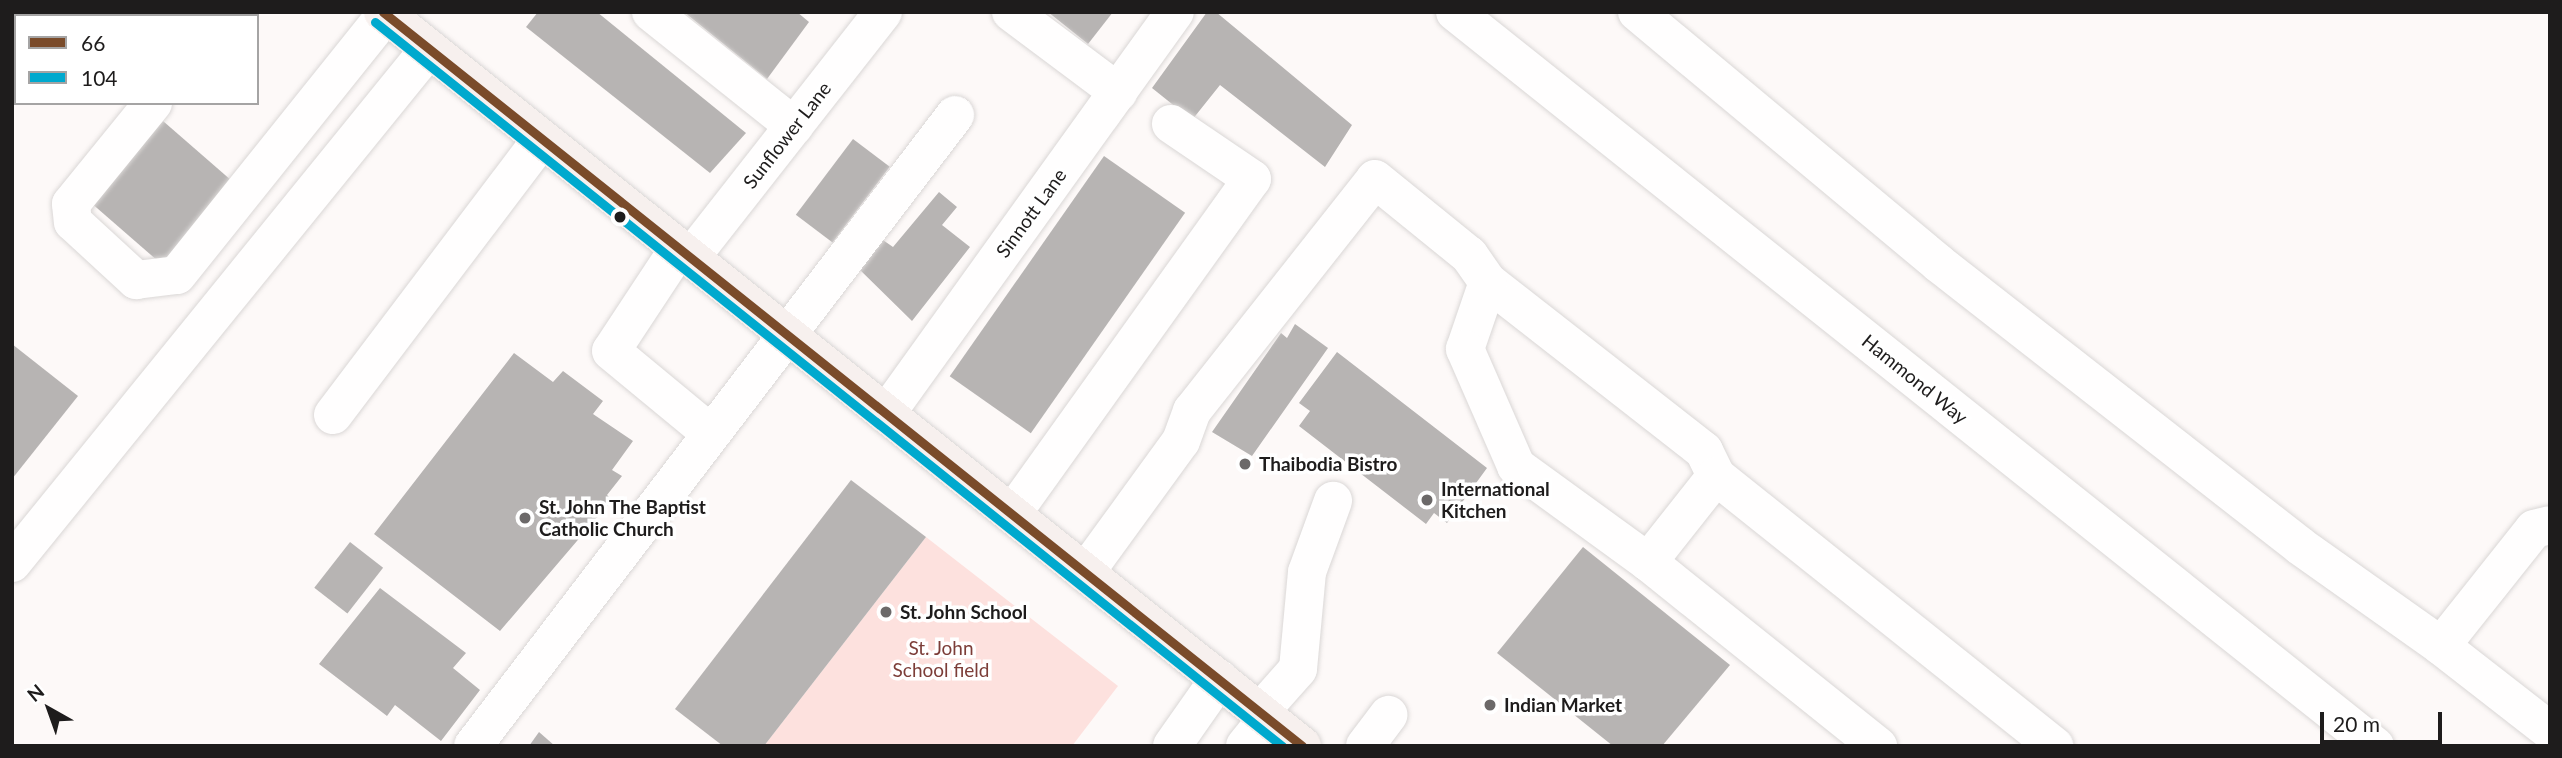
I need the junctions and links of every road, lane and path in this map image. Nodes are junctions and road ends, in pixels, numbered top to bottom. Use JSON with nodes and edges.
{"nodes":[{"id":1,"x":651,"y":12,"type":"edge"},
{"id":2,"x":883,"y":12,"type":"edge"},
{"id":3,"x":1011,"y":12,"type":"edge"},
{"id":4,"x":1175,"y":12,"type":"edge"},
{"id":5,"x":1455,"y":12,"type":"edge"},
{"id":6,"x":1637,"y":12,"type":"edge"},
{"id":7,"x":386,"y":13,"type":"edge"},
{"id":8,"x":429,"y":49,"type":"junction"},
{"id":9,"x":1118,"y":92,"type":"junction"},
{"id":10,"x":151,"y":105,"type":"edge"},
{"id":11,"x":955,"y":115,"type":"dead end"},
{"id":12,"x":1171,"y":124,"type":"dead end"},
{"id":13,"x":794,"y":126,"type":"junction"},
{"id":14,"x":542,"y":139,"type":"junction"},
{"id":15,"x":685,"y":253,"type":"junction"},
{"id":16,"x":1488,"y":282,"type":"junction"},
{"id":17,"x":786,"y":334,"type":"junction"},
{"id":18,"x":886,"y":414,"type":"junction"},
{"id":19,"x":333,"y":415,"type":"dead end"},
{"id":20,"x":709,"y":432,"type":"junction"},
{"id":21,"x":1717,"y":476,"type":"junction"},
{"id":22,"x":1333,"y":501,"type":"dead end"},
{"id":23,"x":1012,"y":514,"type":"junction"},
{"id":24,"x":2550,"y":525,"type":"edge"},
{"id":25,"x":1648,"y":562,"type":"junction"},
{"id":26,"x":12,"y":563,"type":"edge"},
{"id":27,"x":1085,"y":573,"type":"junction"},
{"id":28,"x":2441,"y":646,"type":"junction"},
{"id":29,"x":1219,"y":679,"type":"junction"},
{"id":30,"x":1388,"y":715,"type":"dead end"},
{"id":31,"x":1257,"y":725,"type":"edge"},
{"id":32,"x":2550,"y":731,"type":"edge"},
{"id":33,"x":473,"y":746,"type":"edge"},
{"id":34,"x":1172,"y":746,"type":"edge"},
{"id":35,"x":1302,"y":746,"type":"edge"},
{"id":36,"x":1364,"y":746,"type":"edge"},
{"id":37,"x":1878,"y":746,"type":"edge"},
{"id":38,"x":2054,"y":746,"type":"edge"},
{"id":39,"x":2375,"y":746,"type":"edge"}],
"edges":[{"from":1,"to":13,"type":"street"},
{"from":2,"to":13,"type":"street","name":"Sunflower Lane"},
{"from":3,"to":9,"type":"street"},
{"from":4,"to":9,"type":"street","name":"Sinnott Lane"},
{"from":5,"to":39,"type":"street","name":"Hammond Way"},
{"from":6,"to":28,"type":"street"},
{"from":7,"to":8,"type":"main road"},
{"from":7,"to":10,"type":"street"},
{"from":8,"to":14,"type":"main road"},
{"from":8,"to":26,"type":"street"},
{"from":9,"to":18,"type":"street","name":"Sinnott Lane"},
{"from":11,"to":17,"type":"street"},
{"from":12,"to":23,"type":"street"},
{"from":13,"to":15,"type":"street","name":"Sunflower Lane"},
{"from":14,"to":15,"type":"main road"},
{"from":14,"to":19,"type":"street"},
{"from":15,"to":17,"type":"main road"},
{"from":15,"to":20,"type":"street","name":"Sunflower Lane"},
{"from":16,"to":21,"type":"street"},
{"from":16,"to":25,"type":"street"},
{"from":16,"to":27,"type":"street"},
{"from":17,"to":18,"type":"main road"},
{"from":17,"to":20,"type":"street"},
{"from":18,"to":23,"type":"main road"},
{"from":20,"to":33,"type":"street"},
{"from":21,"to":25,"type":"street"},
{"from":21,"to":38,"type":"street"},
{"from":22,"to":31,"type":"street"},
{"from":23,"to":27,"type":"main road"},
{"from":24,"to":28,"type":"street"},
{"from":25,"to":37,"type":"street"},
{"from":27,"to":29,"type":"main road"},
{"from":28,"to":32,"type":"street"},
{"from":29,"to":31,"type":"main road"},
{"from":29,"to":34,"type":"street"},
{"from":30,"to":36,"type":"street"},
{"from":31,"to":35,"type":"main road"}]}
